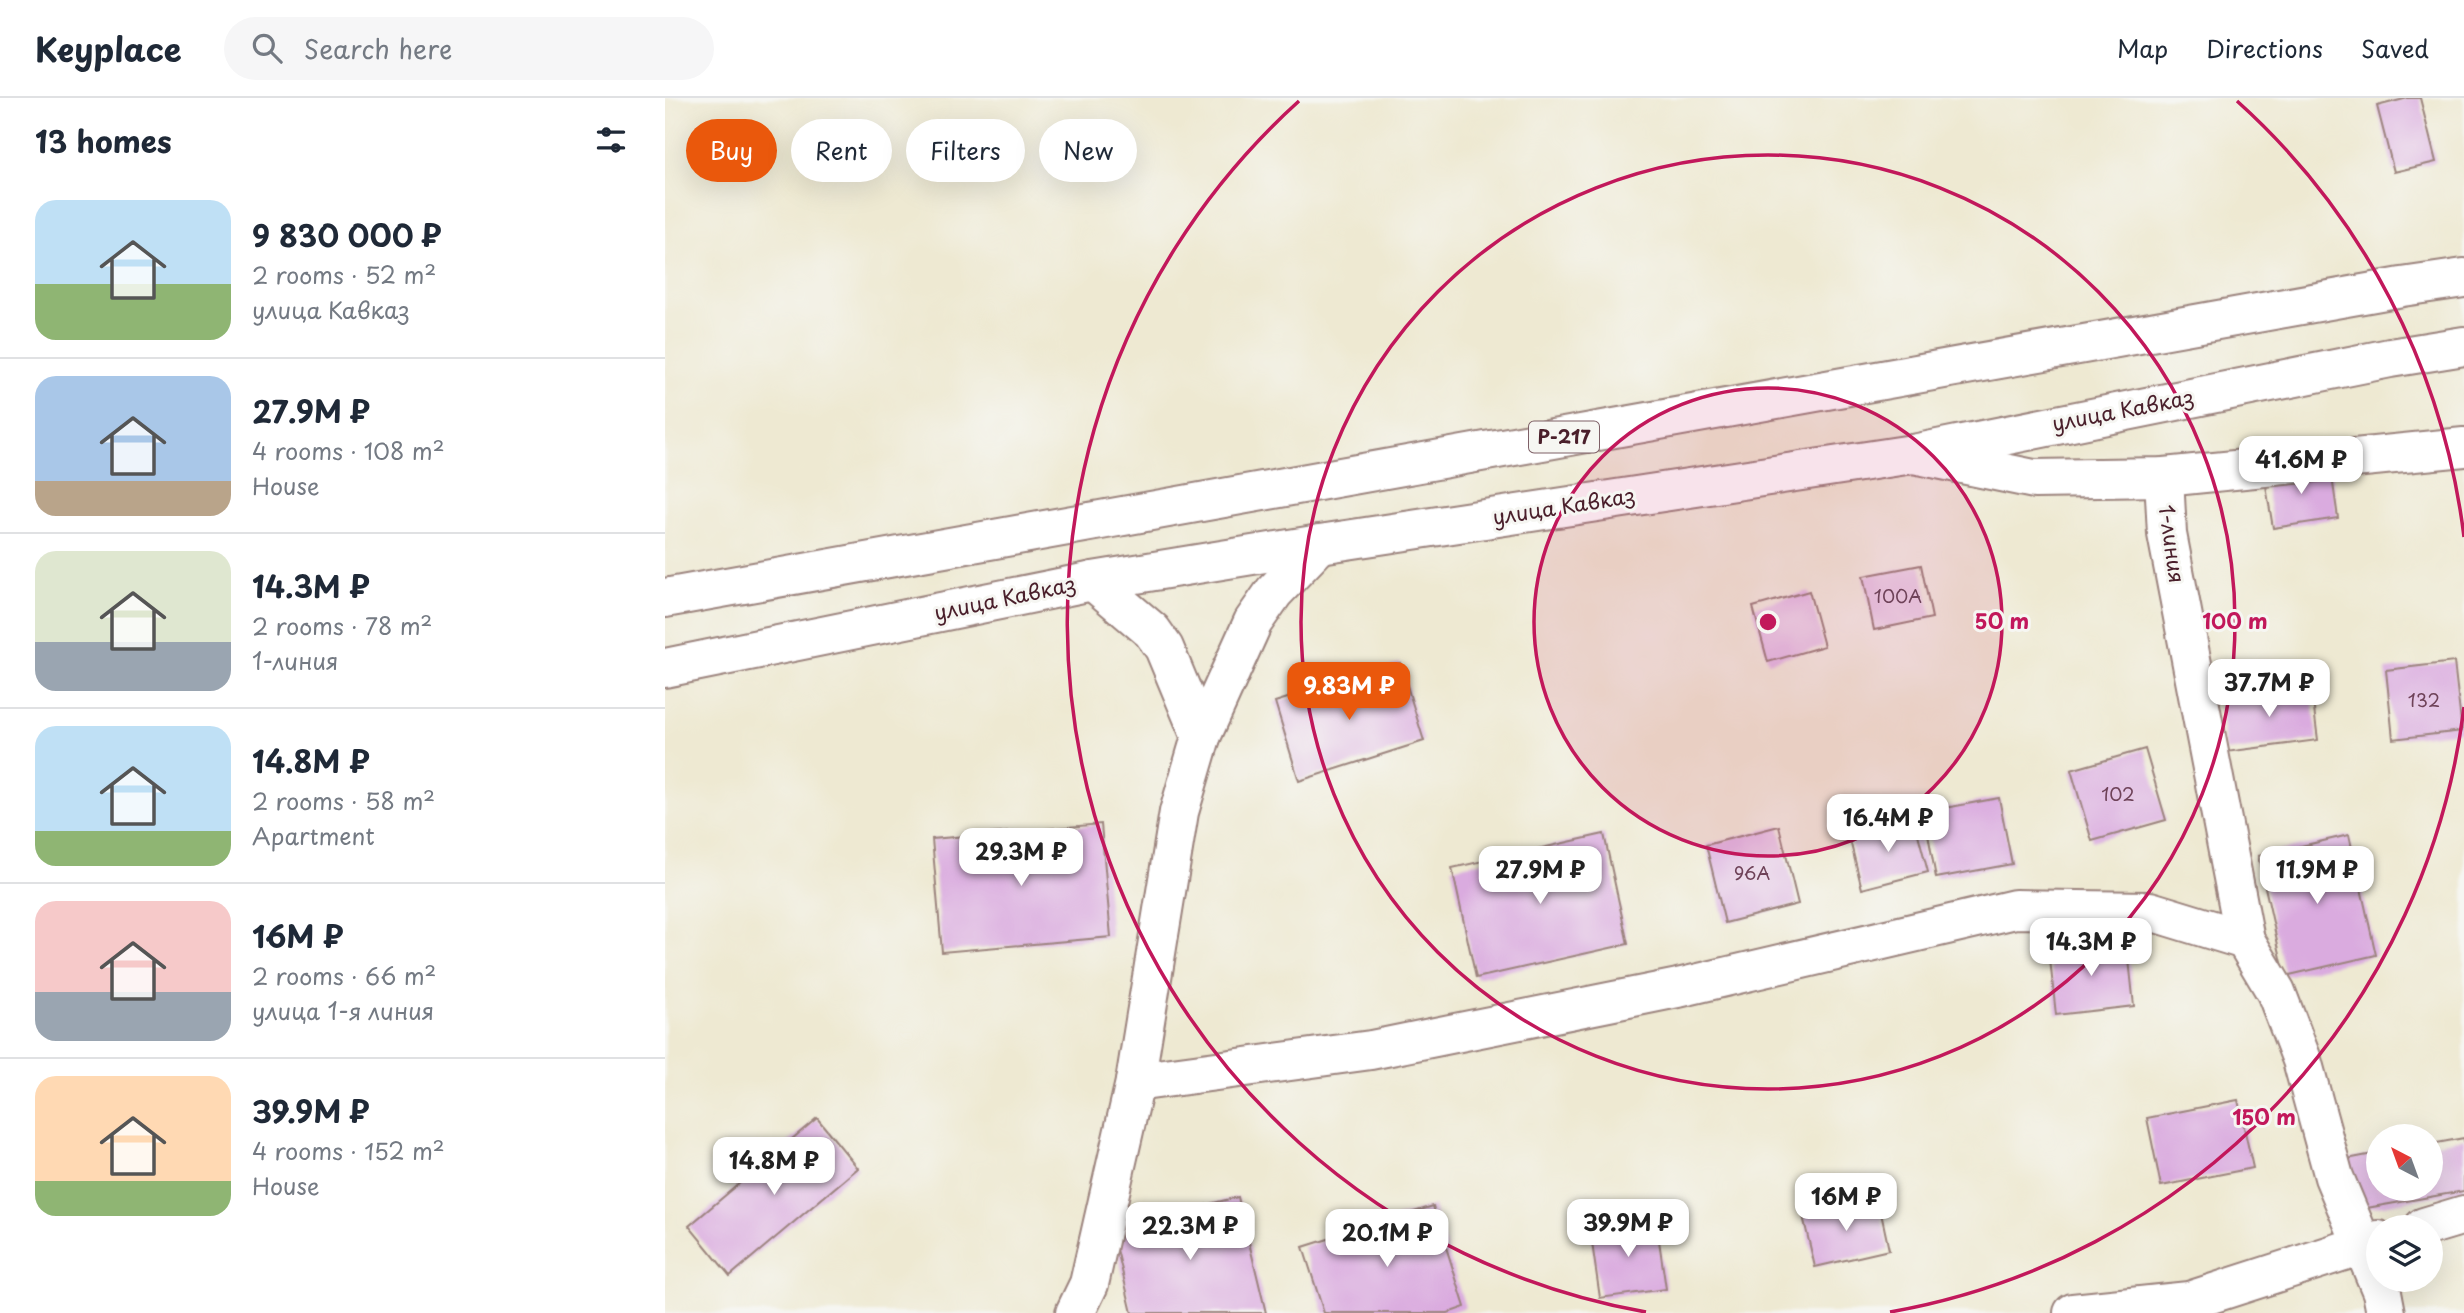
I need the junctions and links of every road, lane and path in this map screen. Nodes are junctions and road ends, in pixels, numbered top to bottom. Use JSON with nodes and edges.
{"nodes":[{"id":1,"x":2464,"y":278,"type":"edge"},
{"id":2,"x":2464,"y":346,"type":"edge"},
{"id":3,"x":2464,"y":447,"type":"edge"},
{"id":4,"x":1913,"y":454,"type":"junction"},
{"id":5,"x":2164,"y":477,"type":"junction"},
{"id":6,"x":1320,"y":544,"type":"junction"},
{"id":7,"x":1093,"y":581,"type":"junction"},
{"id":8,"x":665,"y":598,"type":"edge"},
{"id":9,"x":665,"y":668,"type":"edge"},
{"id":10,"x":1201,"y":737,"type":"junction"},
{"id":11,"x":2245,"y":940,"type":"junction"},
{"id":12,"x":1135,"y":1082,"type":"junction"},
{"id":13,"x":2464,"y":1215,"type":"edge"},
{"id":14,"x":2443,"y":1221,"type":"edge"},
{"id":15,"x":2366,"y":1236,"type":"edge"},
{"id":16,"x":2366,"y":1244,"type":"edge"},
{"id":17,"x":2382,"y":1292,"type":"edge"},
{"id":18,"x":1075,"y":1313,"type":"edge"},
{"id":19,"x":2073,"y":1313,"type":"edge"},
{"id":20,"x":2386,"y":1313,"type":"edge"}],
"edges":[{"from":1,"to":8,"type":"main road","number":"Р-217"},
{"from":2,"to":4,"type":"main road","name":"улица Кавказ"},
{"from":3,"to":5,"type":"main road"},
{"from":4,"to":5,"type":"main road"},
{"from":4,"to":6,"type":"main road","name":"улица Кавказ"},
{"from":5,"to":11,"type":"main road","name":"1-линия"},
{"from":6,"to":7,"type":"main road","name":"улица Кавказ"},
{"from":6,"to":10,"type":"main road"},
{"from":7,"to":9,"type":"main road","name":"улица Кавказ"},
{"from":7,"to":10,"type":"main road"},
{"from":10,"to":12,"type":"main road"},
{"from":11,"to":12,"type":"main road"},
{"from":11,"to":15,"type":"main road","name":"1-линия"},
{"from":12,"to":18,"type":"main road"},
{"from":13,"to":14,"type":"main road"},
{"from":16,"to":19,"type":"main road"},
{"from":17,"to":20,"type":"main road","name":"1-линия"}]}
